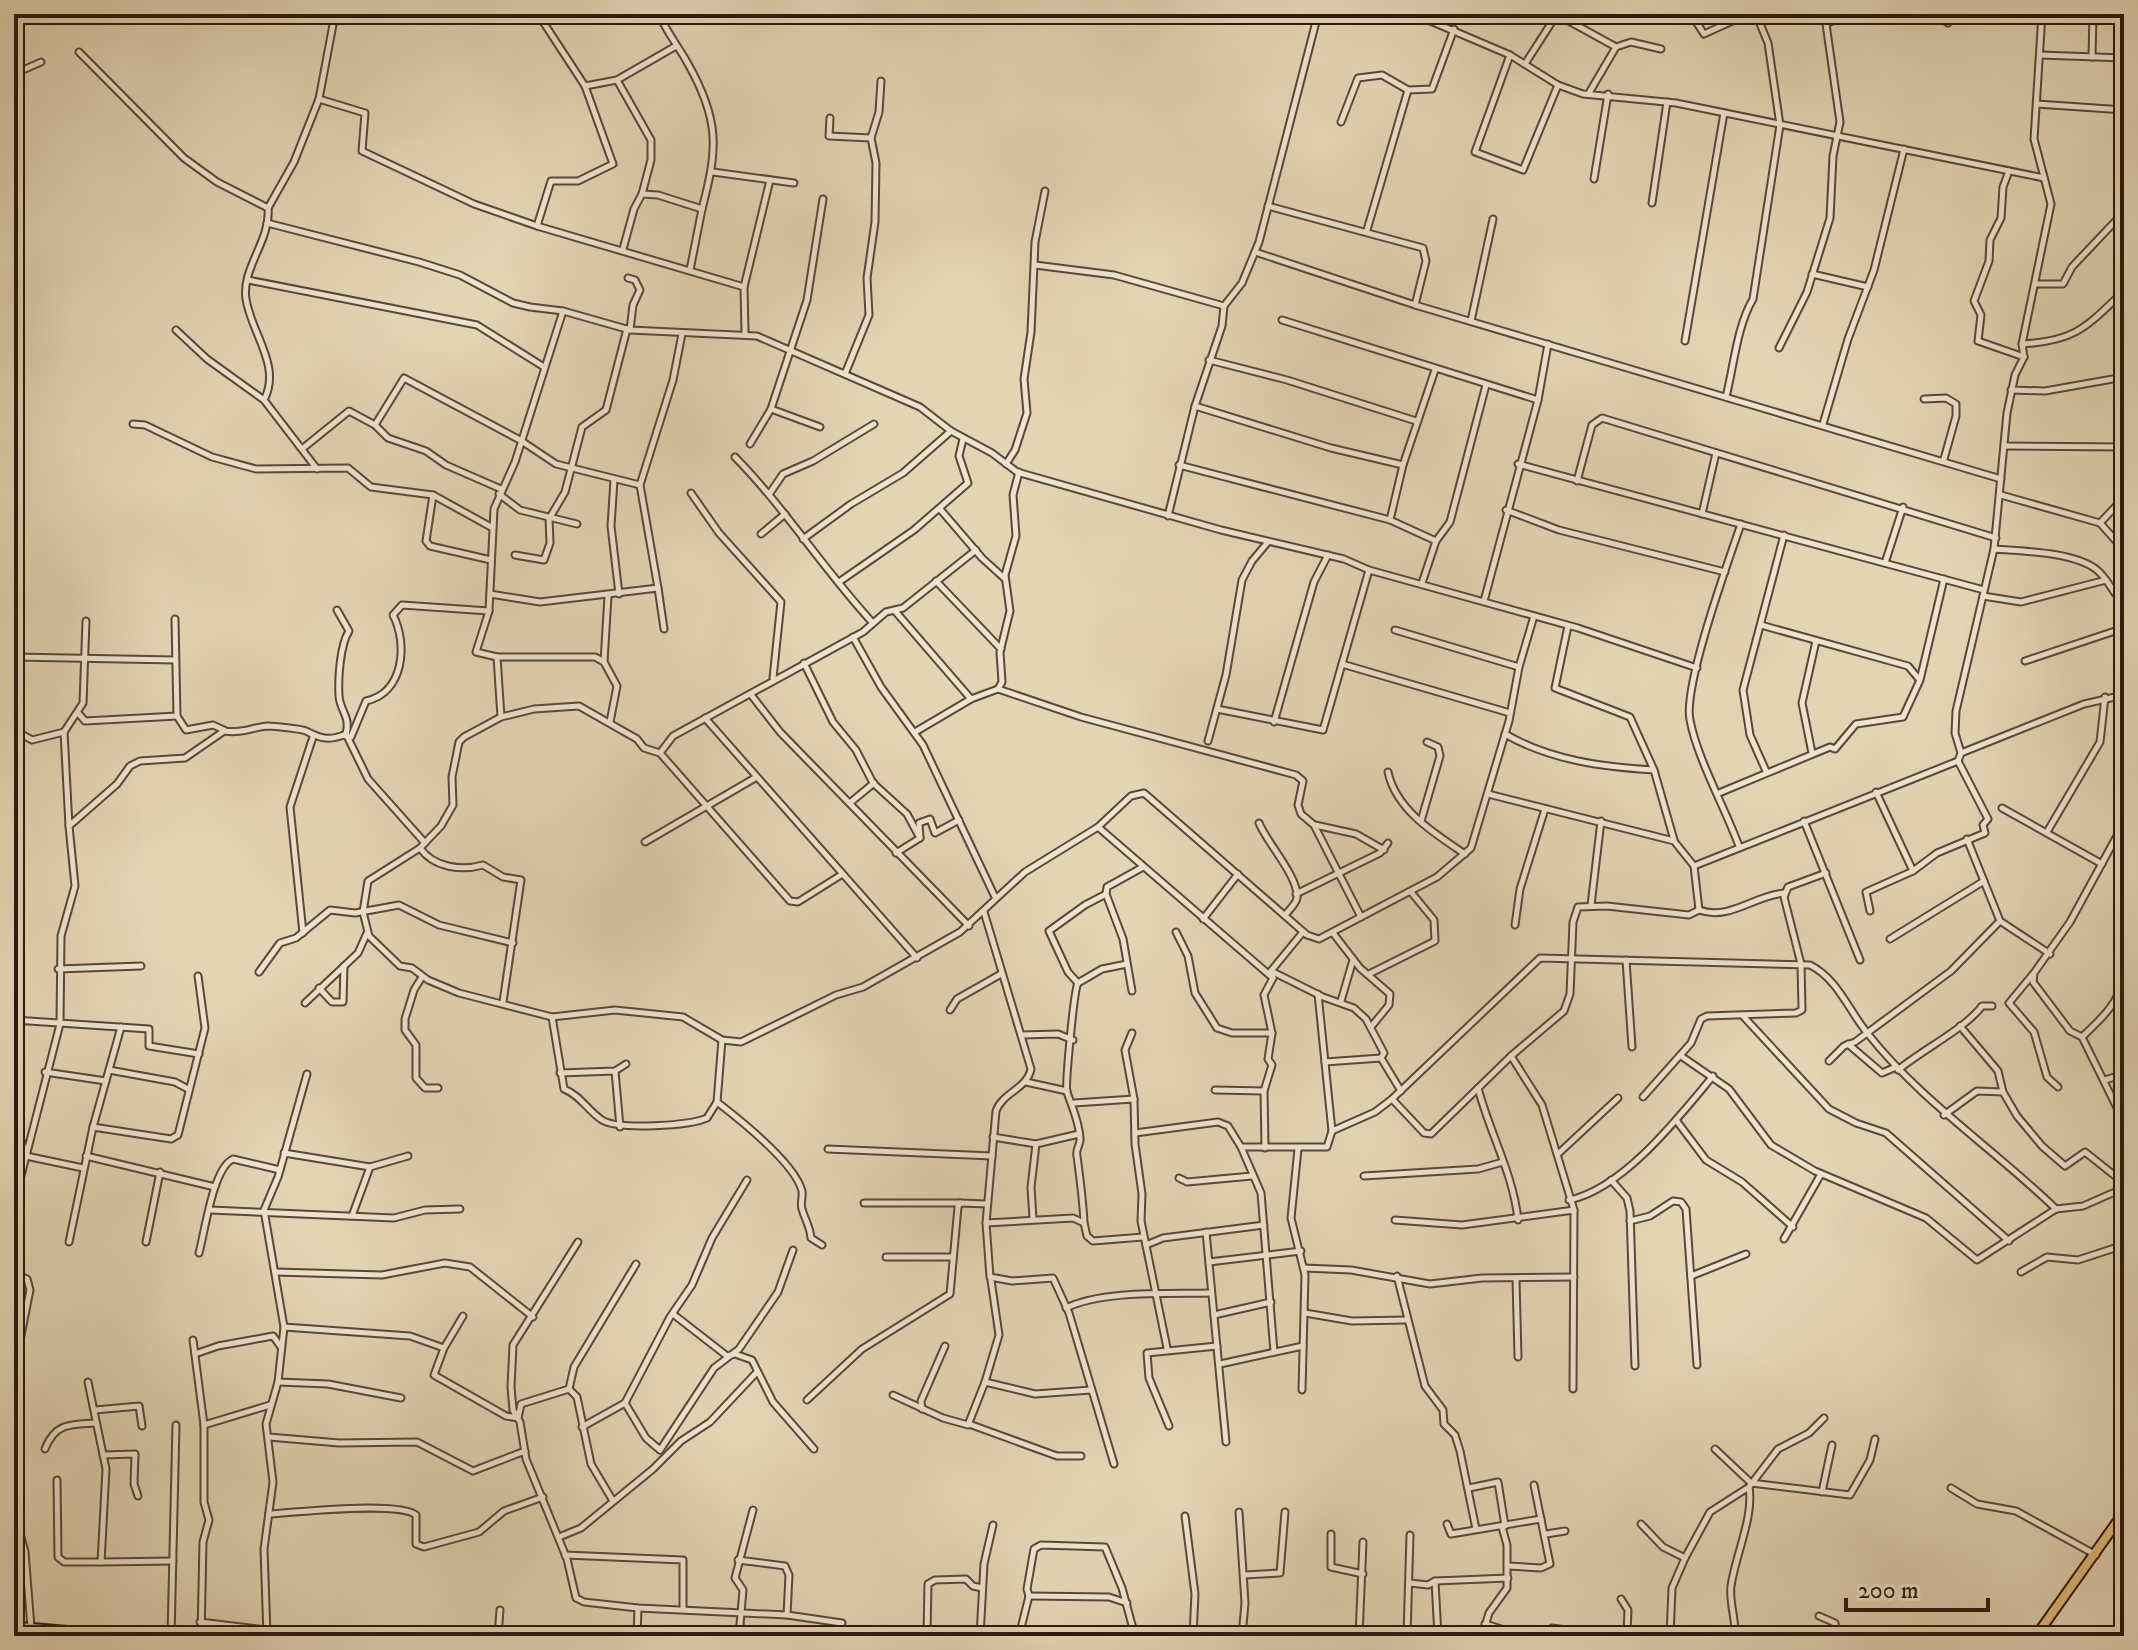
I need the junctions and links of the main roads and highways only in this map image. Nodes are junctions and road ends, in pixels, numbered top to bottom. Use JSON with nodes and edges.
{"nodes":[{"id":1,"x":2124,"y":1512,"type":"edge"},
{"id":2,"x":2124,"y":1520,"type":"edge"},
{"id":3,"x":14,"y":1626,"type":"edge"},
{"id":4,"x":134,"y":1636,"type":"edge"},
{"id":5,"x":2039,"y":1636,"type":"edge"}],
"edges":[{"from":1,"to":5,"type":"highway"},
{"from":2,"to":5,"type":"highway"},
{"from":3,"to":4,"type":"main road"}]}
